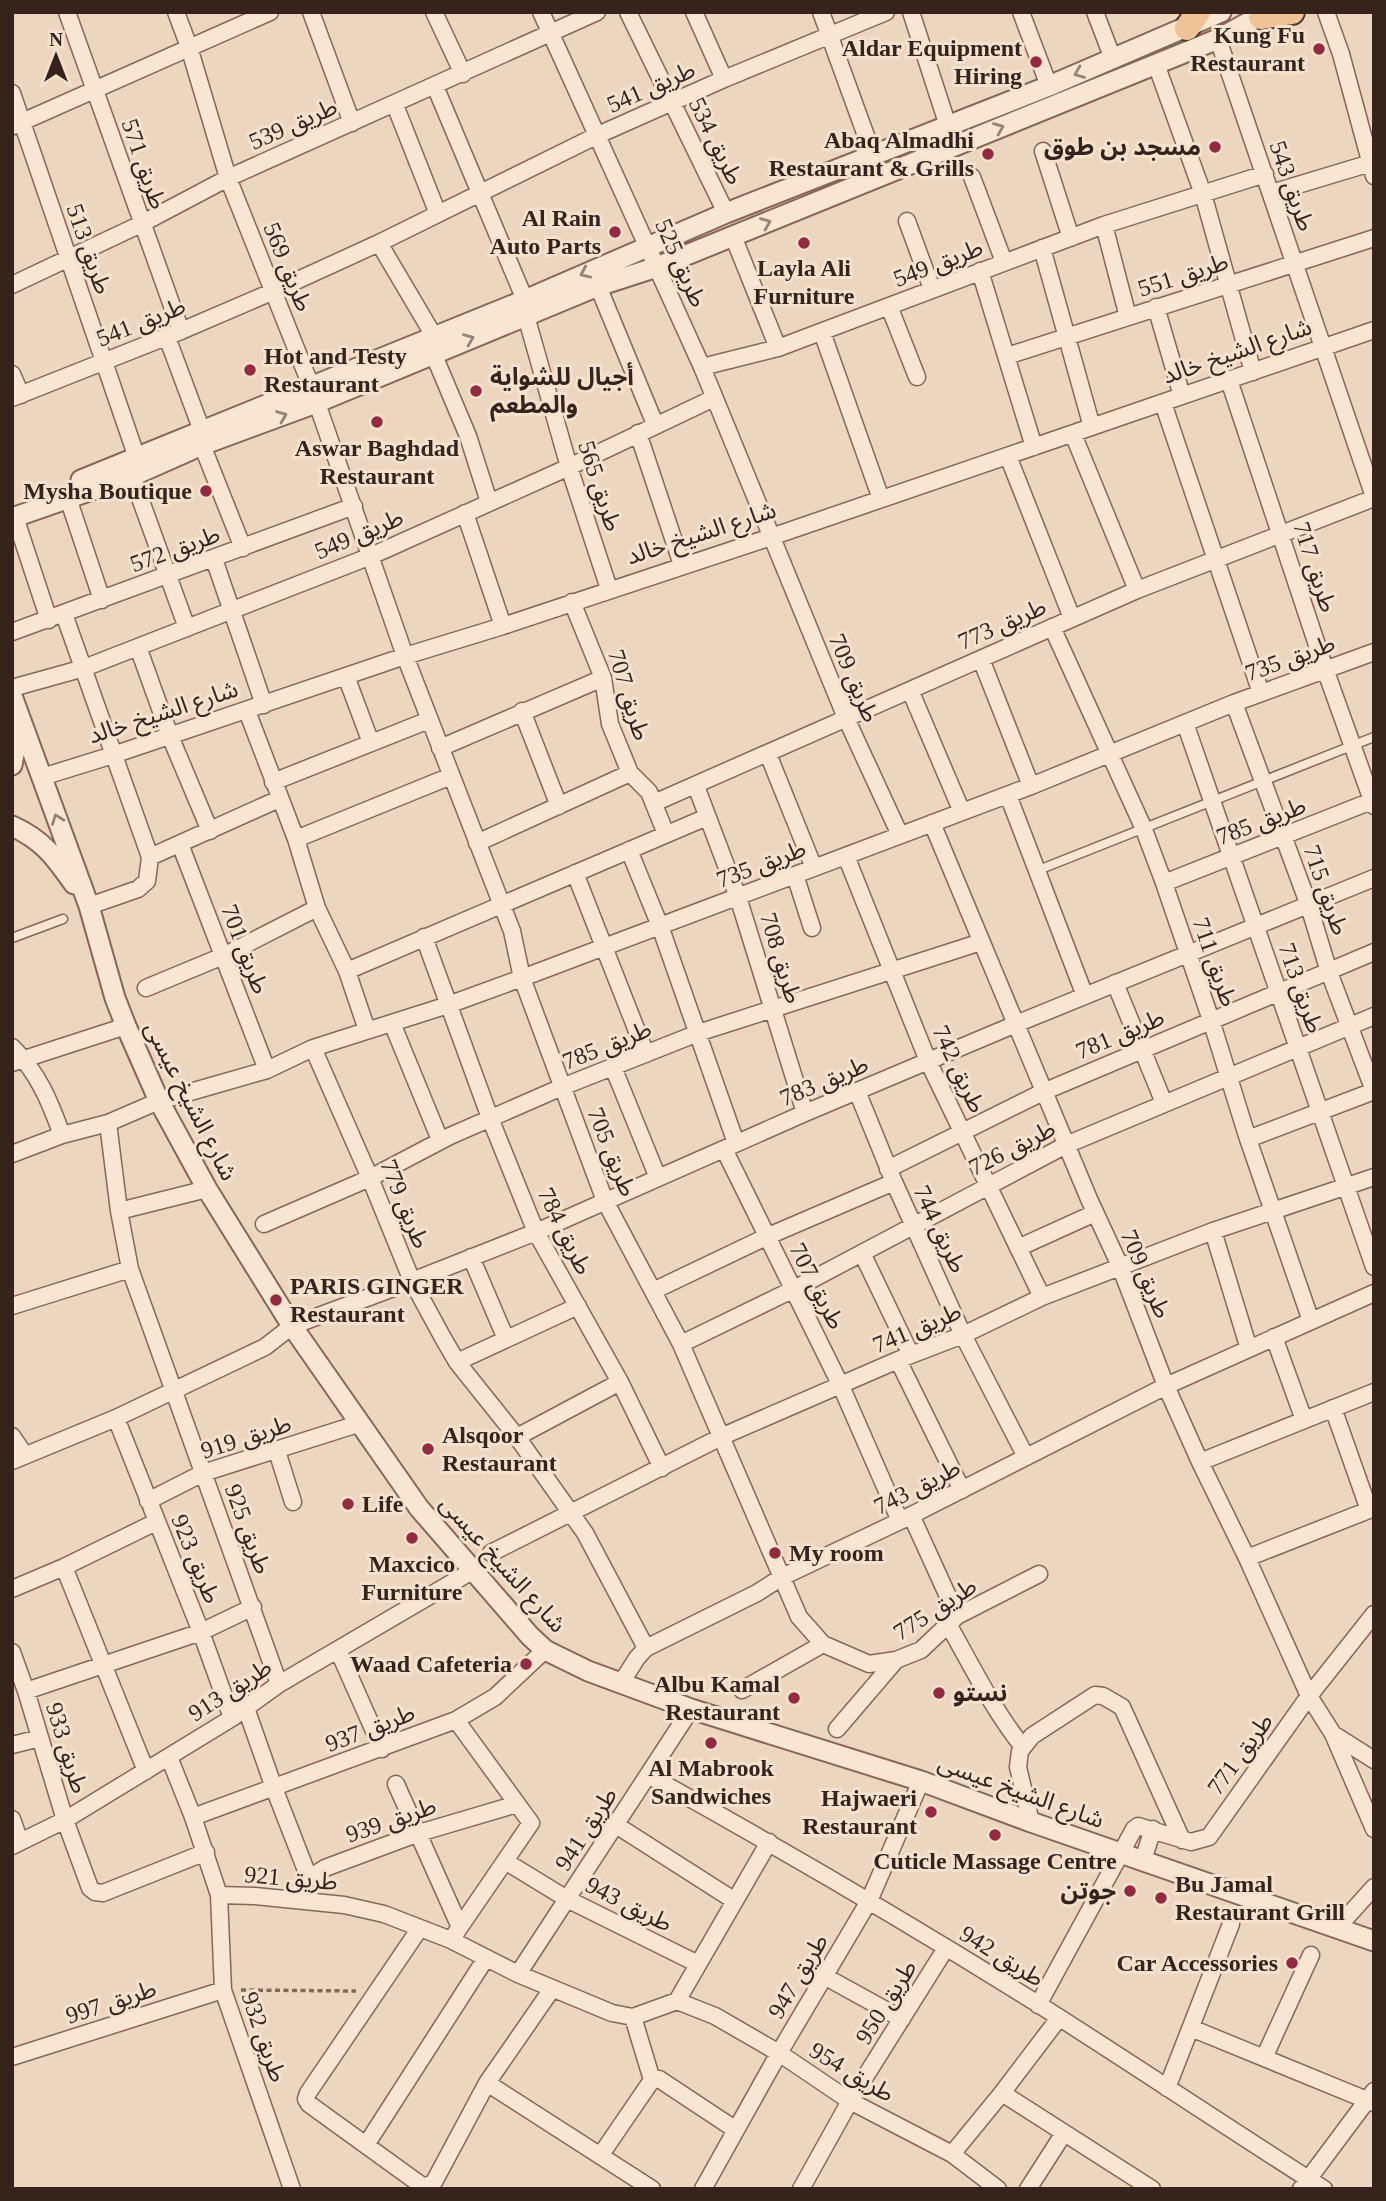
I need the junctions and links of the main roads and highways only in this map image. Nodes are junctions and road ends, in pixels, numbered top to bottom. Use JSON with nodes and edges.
{"nodes":[{"id":1,"x":1293,"y":12,"type":"edge"},
{"id":2,"x":1264,"y":14,"type":"edge"}],
"edges":[{"from":1,"to":2,"type":"main road"}]}
